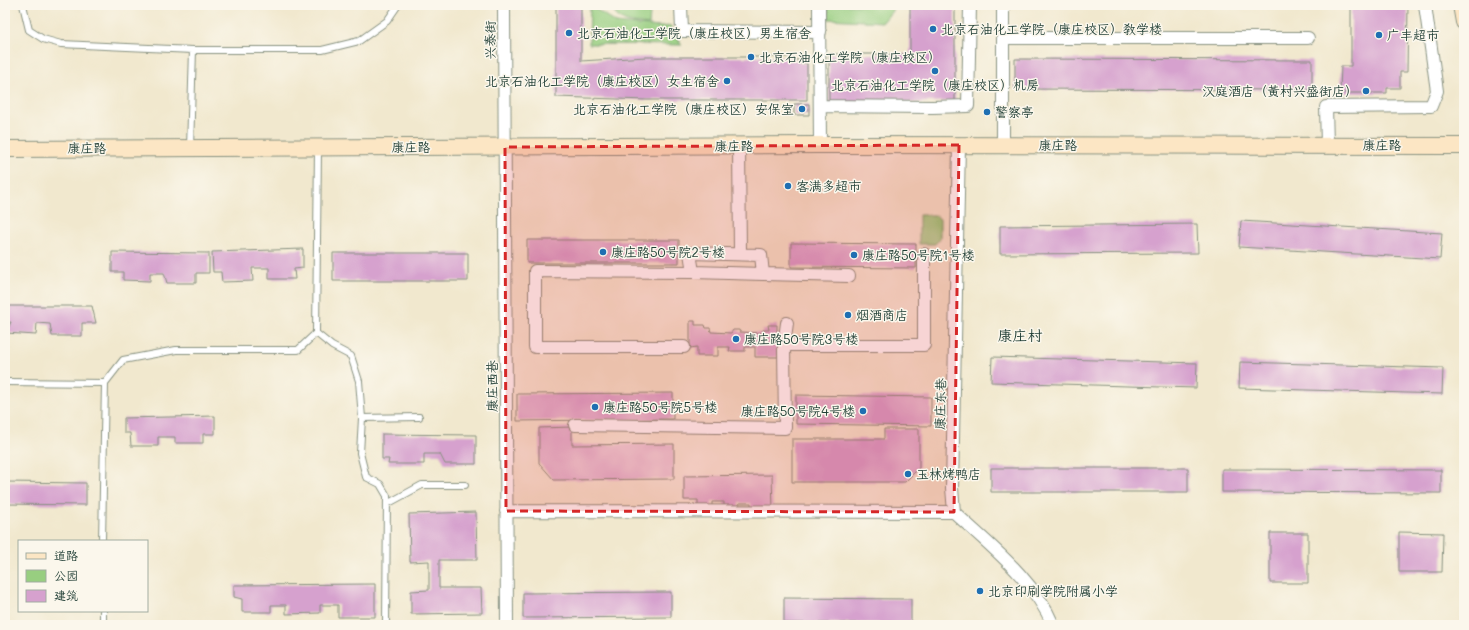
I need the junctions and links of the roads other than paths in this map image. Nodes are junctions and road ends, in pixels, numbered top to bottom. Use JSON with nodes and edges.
{"nodes":[{"id":1,"x":23,"y":5,"type":"edge"},
{"id":2,"x":398,"y":5,"type":"edge"},
{"id":3,"x":504,"y":5,"type":"edge"},
{"id":4,"x":681,"y":5,"type":"edge"},
{"id":5,"x":819,"y":5,"type":"edge"},
{"id":6,"x":970,"y":5,"type":"edge"},
{"id":7,"x":1003,"y":5,"type":"edge"},
{"id":8,"x":1425,"y":5,"type":"edge"},
{"id":9,"x":1461,"y":5,"type":"edge"},
{"id":10,"x":1464,"y":22,"type":"edge"},
{"id":11,"x":820,"y":32,"type":"junction"},
{"id":12,"x":1003,"y":38,"type":"junction"},
{"id":13,"x":1308,"y":38,"type":"dead end"},
{"id":14,"x":193,"y":50,"type":"junction"},
{"id":15,"x":820,"y":106,"type":"junction"},
{"id":16,"x":820,"y":145,"type":"junction"},
{"id":17,"x":959,"y":145,"type":"junction"},
{"id":18,"x":1003,"y":145,"type":"junction"},
{"id":19,"x":1327,"y":145,"type":"junction"},
{"id":20,"x":739,"y":146,"type":"junction"},
{"id":21,"x":1464,"y":146,"type":"edge"},
{"id":22,"x":505,"y":147,"type":"junction"},
{"id":23,"x":190,"y":148,"type":"junction"},
{"id":24,"x":318,"y":148,"type":"junction"},
{"id":25,"x":5,"y":149,"type":"edge"},
{"id":26,"x":740,"y":253,"type":"junction"},
{"id":27,"x":924,"y":254,"type":"dead end"},
{"id":28,"x":693,"y":272,"type":"junction"},
{"id":29,"x":763,"y":274,"type":"junction"},
{"id":30,"x":849,"y":276,"type":"dead end"},
{"id":31,"x":787,"y":323,"type":"dead end"},
{"id":32,"x":316,"y":333,"type":"junction"},
{"id":33,"x":784,"y":345,"type":"junction"},
{"id":34,"x":684,"y":347,"type":"dead end"},
{"id":35,"x":5,"y":382,"type":"edge"},
{"id":36,"x":105,"y":383,"type":"junction"},
{"id":37,"x":419,"y":417,"type":"dead end"},
{"id":38,"x":362,"y":418,"type":"junction"},
{"id":39,"x":575,"y":425,"type":"dead end"},
{"id":40,"x":465,"y":485,"type":"dead end"},
{"id":41,"x":387,"y":504,"type":"junction"},
{"id":42,"x":506,"y":511,"type":"junction"},
{"id":43,"x":954,"y":512,"type":"junction"},
{"id":44,"x":102,"y":540,"type":"edge"},
{"id":45,"x":103,"y":612,"type":"edge"},
{"id":46,"x":103,"y":625,"type":"edge"},
{"id":47,"x":386,"y":625,"type":"edge"},
{"id":48,"x":507,"y":625,"type":"edge"},
{"id":49,"x":1053,"y":625,"type":"edge"}],
"edges":[{"from":1,"to":14,"type":"lane"},
{"from":2,"to":14,"type":"lane"},
{"from":3,"to":22,"type":"street","name":"兴泰街"},
{"from":4,"to":11,"type":"street"},
{"from":5,"to":11,"type":"street"},
{"from":6,"to":15,"type":"street"},
{"from":7,"to":12,"type":"street"},
{"from":8,"to":19,"type":"street"},
{"from":9,"to":10,"type":"street"},
{"from":11,"to":15,"type":"street"},
{"from":12,"to":13,"type":"street"},
{"from":12,"to":18,"type":"street"},
{"from":14,"to":23,"type":"lane"},
{"from":15,"to":16,"type":"street"},
{"from":16,"to":17,"type":"street","name":"康庄路"},
{"from":16,"to":20,"type":"street","name":"康庄路"},
{"from":17,"to":18,"type":"street","name":"康庄路"},
{"from":17,"to":43,"type":"street","name":"康庄东巷"},
{"from":18,"to":19,"type":"street","name":"康庄路"},
{"from":19,"to":21,"type":"street","name":"康庄路"},
{"from":20,"to":22,"type":"street","name":"康庄路"},
{"from":20,"to":26,"type":"street"},
{"from":22,"to":24,"type":"street","name":"康庄路"},
{"from":22,"to":42,"type":"street","name":"康庄西巷"},
{"from":23,"to":24,"type":"street","name":"康庄路"},
{"from":23,"to":25,"type":"street","name":"康庄路"},
{"from":24,"to":32,"type":"lane"},
{"from":26,"to":28,"type":"street"},
{"from":26,"to":29,"type":"street"},
{"from":27,"to":33,"type":"street"},
{"from":28,"to":29,"type":"street"},
{"from":28,"to":34,"type":"street"},
{"from":29,"to":30,"type":"street"},
{"from":31,"to":33,"type":"street"},
{"from":32,"to":36,"type":"lane"},
{"from":32,"to":38,"type":"lane"},
{"from":33,"to":39,"type":"street"},
{"from":35,"to":36,"type":"lane"},
{"from":36,"to":44,"type":"lane"},
{"from":37,"to":38,"type":"lane"},
{"from":38,"to":41,"type":"lane"},
{"from":40,"to":41,"type":"lane"},
{"from":41,"to":47,"type":"lane"},
{"from":42,"to":43,"type":"street"},
{"from":42,"to":48,"type":"street","name":"康庄西巷"},
{"from":43,"to":49,"type":"street"},
{"from":45,"to":46,"type":"lane"}]}
